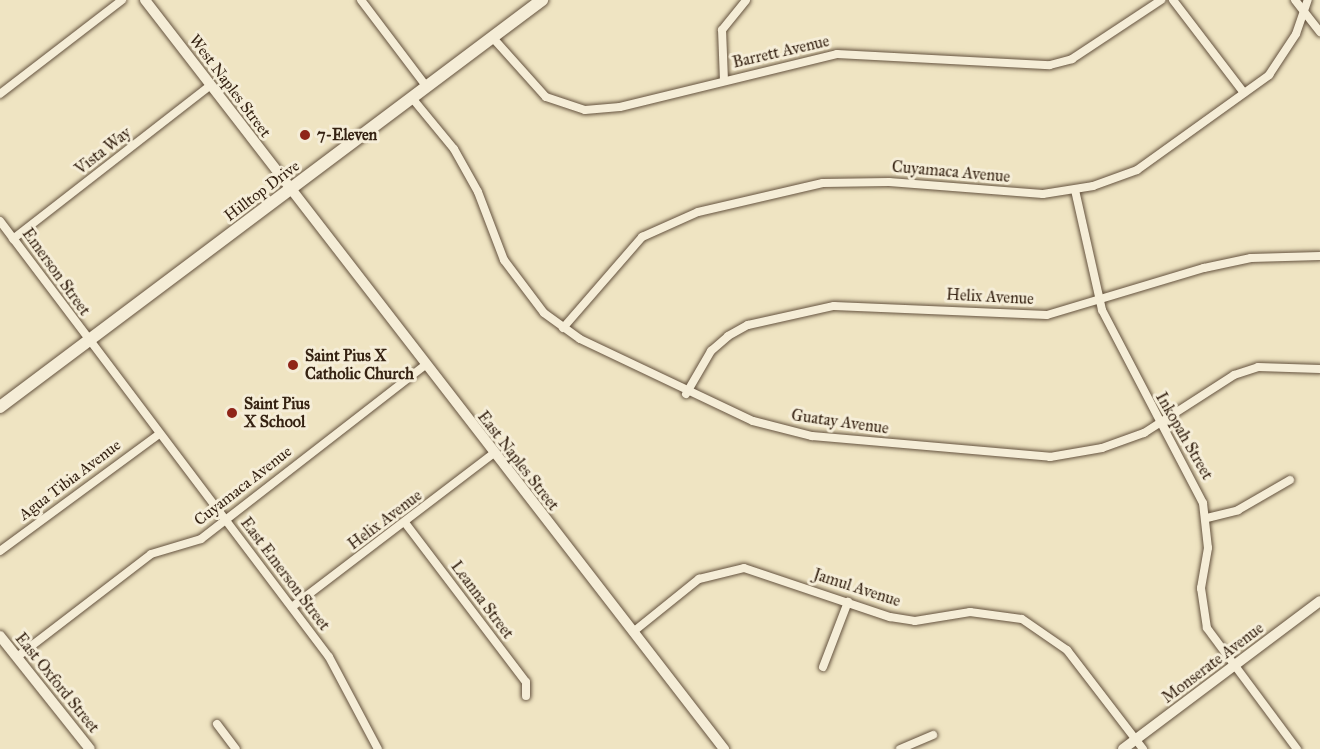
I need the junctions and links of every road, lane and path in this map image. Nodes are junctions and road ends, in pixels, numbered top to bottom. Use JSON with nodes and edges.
{"nodes":[{"id":1,"x":122,"y":0,"type":"edge"},
{"id":2,"x":145,"y":0,"type":"edge"},
{"id":3,"x":542,"y":0,"type":"edge"},
{"id":4,"x":746,"y":0,"type":"edge"},
{"id":5,"x":1161,"y":0,"type":"edge"},
{"id":6,"x":1173,"y":0,"type":"edge"},
{"id":7,"x":1295,"y":0,"type":"edge"},
{"id":8,"x":1308,"y":0,"type":"edge"},
{"id":9,"x":366,"y":2,"type":"edge"},
{"id":10,"x":1303,"y":11,"type":"junction"},
{"id":11,"x":1320,"y":32,"type":"edge"},
{"id":12,"x":493,"y":38,"type":"junction"},
{"id":13,"x":724,"y":81,"type":"junction"},
{"id":14,"x":211,"y":86,"type":"junction"},
{"id":15,"x":426,"y":86,"type":"junction"},
{"id":16,"x":1244,"y":93,"type":"junction"},
{"id":17,"x":0,"y":94,"type":"edge"},
{"id":18,"x":412,"y":98,"type":"junction"},
{"id":19,"x":290,"y":190,"type":"junction"},
{"id":20,"x":1075,"y":190,"type":"junction"},
{"id":21,"x":0,"y":221,"type":"edge"},
{"id":22,"x":13,"y":239,"type":"junction"},
{"id":23,"x":1320,"y":256,"type":"edge"},
{"id":24,"x":1099,"y":301,"type":"junction"},
{"id":25,"x":563,"y":328,"type":"junction"},
{"id":26,"x":88,"y":341,"type":"junction"},
{"id":27,"x":424,"y":366,"type":"junction"},
{"id":28,"x":1320,"y":369,"type":"edge"},
{"id":29,"x":686,"y":394,"type":"junction"},
{"id":30,"x":0,"y":407,"type":"edge"},
{"id":31,"x":1162,"y":424,"type":"junction"},
{"id":32,"x":159,"y":434,"type":"junction"},
{"id":33,"x":493,"y":454,"type":"junction"},
{"id":34,"x":1290,"y":480,"type":"dead end"},
{"id":35,"x":223,"y":518,"type":"junction"},
{"id":36,"x":1207,"y":518,"type":"junction"},
{"id":37,"x":406,"y":524,"type":"junction"},
{"id":38,"x":0,"y":551,"type":"edge"},
{"id":39,"x":1320,"y":601,"type":"edge"},
{"id":40,"x":848,"y":602,"type":"junction"},
{"id":41,"x":292,"y":607,"type":"junction"},
{"id":42,"x":633,"y":632,"type":"junction"},
{"id":43,"x":0,"y":636,"type":"edge"},
{"id":44,"x":17,"y":657,"type":"junction"},
{"id":45,"x":1234,"y":665,"type":"junction"},
{"id":46,"x":824,"y":667,"type":"dead end"},
{"id":47,"x":526,"y":696,"type":"dead end"},
{"id":48,"x":217,"y":724,"type":"dead end"},
{"id":49,"x":933,"y":735,"type":"dead end"},
{"id":50,"x":1136,"y":740,"type":"junction"},
{"id":51,"x":90,"y":749,"type":"edge"},
{"id":52,"x":236,"y":749,"type":"edge"},
{"id":53,"x":378,"y":749,"type":"edge"},
{"id":54,"x":724,"y":749,"type":"edge"},
{"id":55,"x":900,"y":749,"type":"edge"},
{"id":56,"x":1124,"y":749,"type":"edge"},
{"id":57,"x":1143,"y":749,"type":"edge"},
{"id":58,"x":1297,"y":749,"type":"edge"}],
"edges":[{"from":1,"to":17,"type":"street"},
{"from":2,"to":14,"type":"street","name":"West Naples Street"},
{"from":3,"to":12,"type":"main road","name":"Hilltop Drive"},
{"from":4,"to":13,"type":"street"},
{"from":5,"to":13,"type":"street","name":"Barrett Avenue"},
{"from":6,"to":16,"type":"street"},
{"from":7,"to":10,"type":"street"},
{"from":8,"to":10,"type":"street","name":"Cuyamaca Avenue"},
{"from":9,"to":15,"type":"street"},
{"from":10,"to":11,"type":"street"},
{"from":10,"to":16,"type":"street","name":"Cuyamaca Avenue"},
{"from":12,"to":13,"type":"street","name":"Barrett Avenue"},
{"from":12,"to":15,"type":"main road","name":"Hilltop Drive"},
{"from":14,"to":19,"type":"street","name":"West Naples Street"},
{"from":14,"to":22,"type":"street","name":"Vista Way"},
{"from":15,"to":18,"type":"main road","name":"Hilltop Drive"},
{"from":16,"to":20,"type":"street","name":"Cuyamaca Avenue"},
{"from":18,"to":19,"type":"main road","name":"Hilltop Drive"},
{"from":18,"to":25,"type":"street","name":"Guatay Avenue"},
{"from":19,"to":26,"type":"main road","name":"Hilltop Drive"},
{"from":19,"to":27,"type":"street","name":"East Naples Street"},
{"from":20,"to":24,"type":"street","name":"Inkopah Street"},
{"from":20,"to":25,"type":"street","name":"Cuyamaca Avenue"},
{"from":21,"to":22,"type":"street","name":"Emerson Street"},
{"from":22,"to":26,"type":"street","name":"Emerson Street"},
{"from":23,"to":24,"type":"street","name":"Helix Avenue"},
{"from":24,"to":29,"type":"street","name":"Helix Avenue"},
{"from":24,"to":31,"type":"street","name":"Inkopah Street"},
{"from":25,"to":29,"type":"street","name":"Guatay Avenue"},
{"from":26,"to":30,"type":"main road","name":"Hilltop Drive"},
{"from":26,"to":32,"type":"street","name":"East Emerson Street"},
{"from":27,"to":33,"type":"street","name":"East Naples Street"},
{"from":27,"to":35,"type":"street","name":"Cuyamaca Avenue"},
{"from":28,"to":31,"type":"street","name":"Guatay Avenue"},
{"from":29,"to":31,"type":"street","name":"Guatay Avenue"},
{"from":31,"to":36,"type":"street","name":"Inkopah Street"},
{"from":32,"to":35,"type":"street","name":"East Emerson Street"},
{"from":32,"to":38,"type":"street","name":"Agua Tibia Avenue"},
{"from":33,"to":37,"type":"street","name":"Helix Avenue"},
{"from":33,"to":42,"type":"street","name":"East Naples Street"},
{"from":34,"to":36,"type":"street"},
{"from":35,"to":41,"type":"street","name":"East Emerson Street"},
{"from":35,"to":44,"type":"street","name":"Cuyamaca Avenue"},
{"from":36,"to":45,"type":"street","name":"Inkopah Street"},
{"from":37,"to":41,"type":"street","name":"Helix Avenue"},
{"from":37,"to":47,"type":"street","name":"Leanna Street"},
{"from":39,"to":45,"type":"street","name":"Monserate Avenue"},
{"from":40,"to":42,"type":"street","name":"Jamul Avenue"},
{"from":40,"to":46,"type":"street"},
{"from":40,"to":50,"type":"street","name":"Jamul Avenue"},
{"from":41,"to":53,"type":"street","name":"East Emerson Street"},
{"from":42,"to":54,"type":"street","name":"East Naples Street"},
{"from":43,"to":44,"type":"street","name":"East Oxford Street"},
{"from":44,"to":51,"type":"street","name":"East Oxford Street"},
{"from":45,"to":50,"type":"street","name":"Monserate Avenue"},
{"from":45,"to":58,"type":"street","name":"Inkopah Street"},
{"from":48,"to":52,"type":"street"},
{"from":49,"to":55,"type":"street"},
{"from":50,"to":56,"type":"street","name":"Monserate Avenue"},
{"from":50,"to":57,"type":"street","name":"Jamul Avenue"}]}
